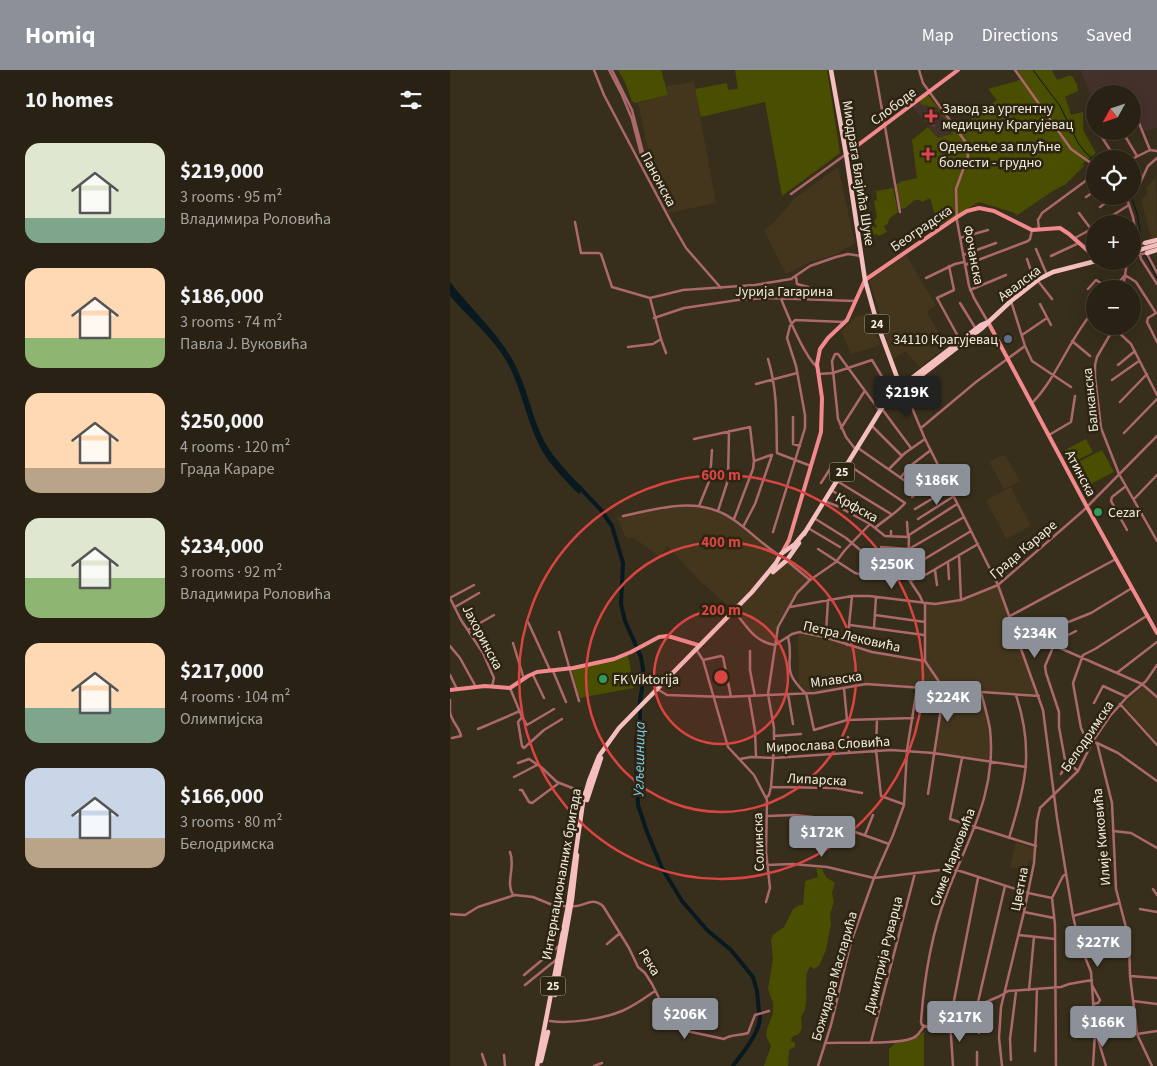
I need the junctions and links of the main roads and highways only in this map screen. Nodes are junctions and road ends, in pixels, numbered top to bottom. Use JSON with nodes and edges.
{"nodes":[{"id":1,"x":831,"y":70,"type":"edge"},
{"id":2,"x":1157,"y":240,"type":"edge"},
{"id":3,"x":1142,"y":244,"type":"road end"},
{"id":4,"x":1157,"y":245,"type":"edge"},
{"id":5,"x":1141,"y":249,"type":"edge"},
{"id":6,"x":1157,"y":250,"type":"edge"},
{"id":7,"x":1143,"y":254,"type":"road end"},
{"id":8,"x":1086,"y":264,"type":"edge"},
{"id":9,"x":988,"y":322,"type":"junction"},
{"id":10,"x":901,"y":388,"type":"junction"},
{"id":11,"x":783,"y":557,"type":"joint"},
{"id":12,"x":605,"y":747,"type":"junction"},
{"id":13,"x":570,"y":906,"type":"junction"},
{"id":14,"x":539,"y":1066,"type":"edge"}],
"edges":[{"from":1,"to":10,"type":"main road","name":"Миодрага Влајића Шуке","number":"24"},
{"from":2,"to":3,"type":"main road"},
{"from":4,"to":5,"type":"main road"},
{"from":6,"to":7,"type":"main road"},
{"from":8,"to":9,"type":"main road","name":"Авалска"},
{"from":9,"to":10,"type":"main road","name":"Авалска"},
{"from":9,"to":10,"type":"main road","name":"Авалска"},
{"from":10,"to":11,"type":"main road","name":"Авалска","number":"25"},
{"from":11,"to":12,"type":"main road","name":"Интернационалних бригада","number":"25"},
{"from":12,"to":13,"type":"main road","name":"Интернационалних бригада","number":"25"},
{"from":12,"to":13,"type":"main road","name":"Интернационалних бригада","number":"25"},
{"from":13,"to":14,"type":"main road","name":"Интернационалних бригада","number":"25"},
{"from":13,"to":14,"type":"main road","name":"Интернационалних бригада","number":"25"}]}
